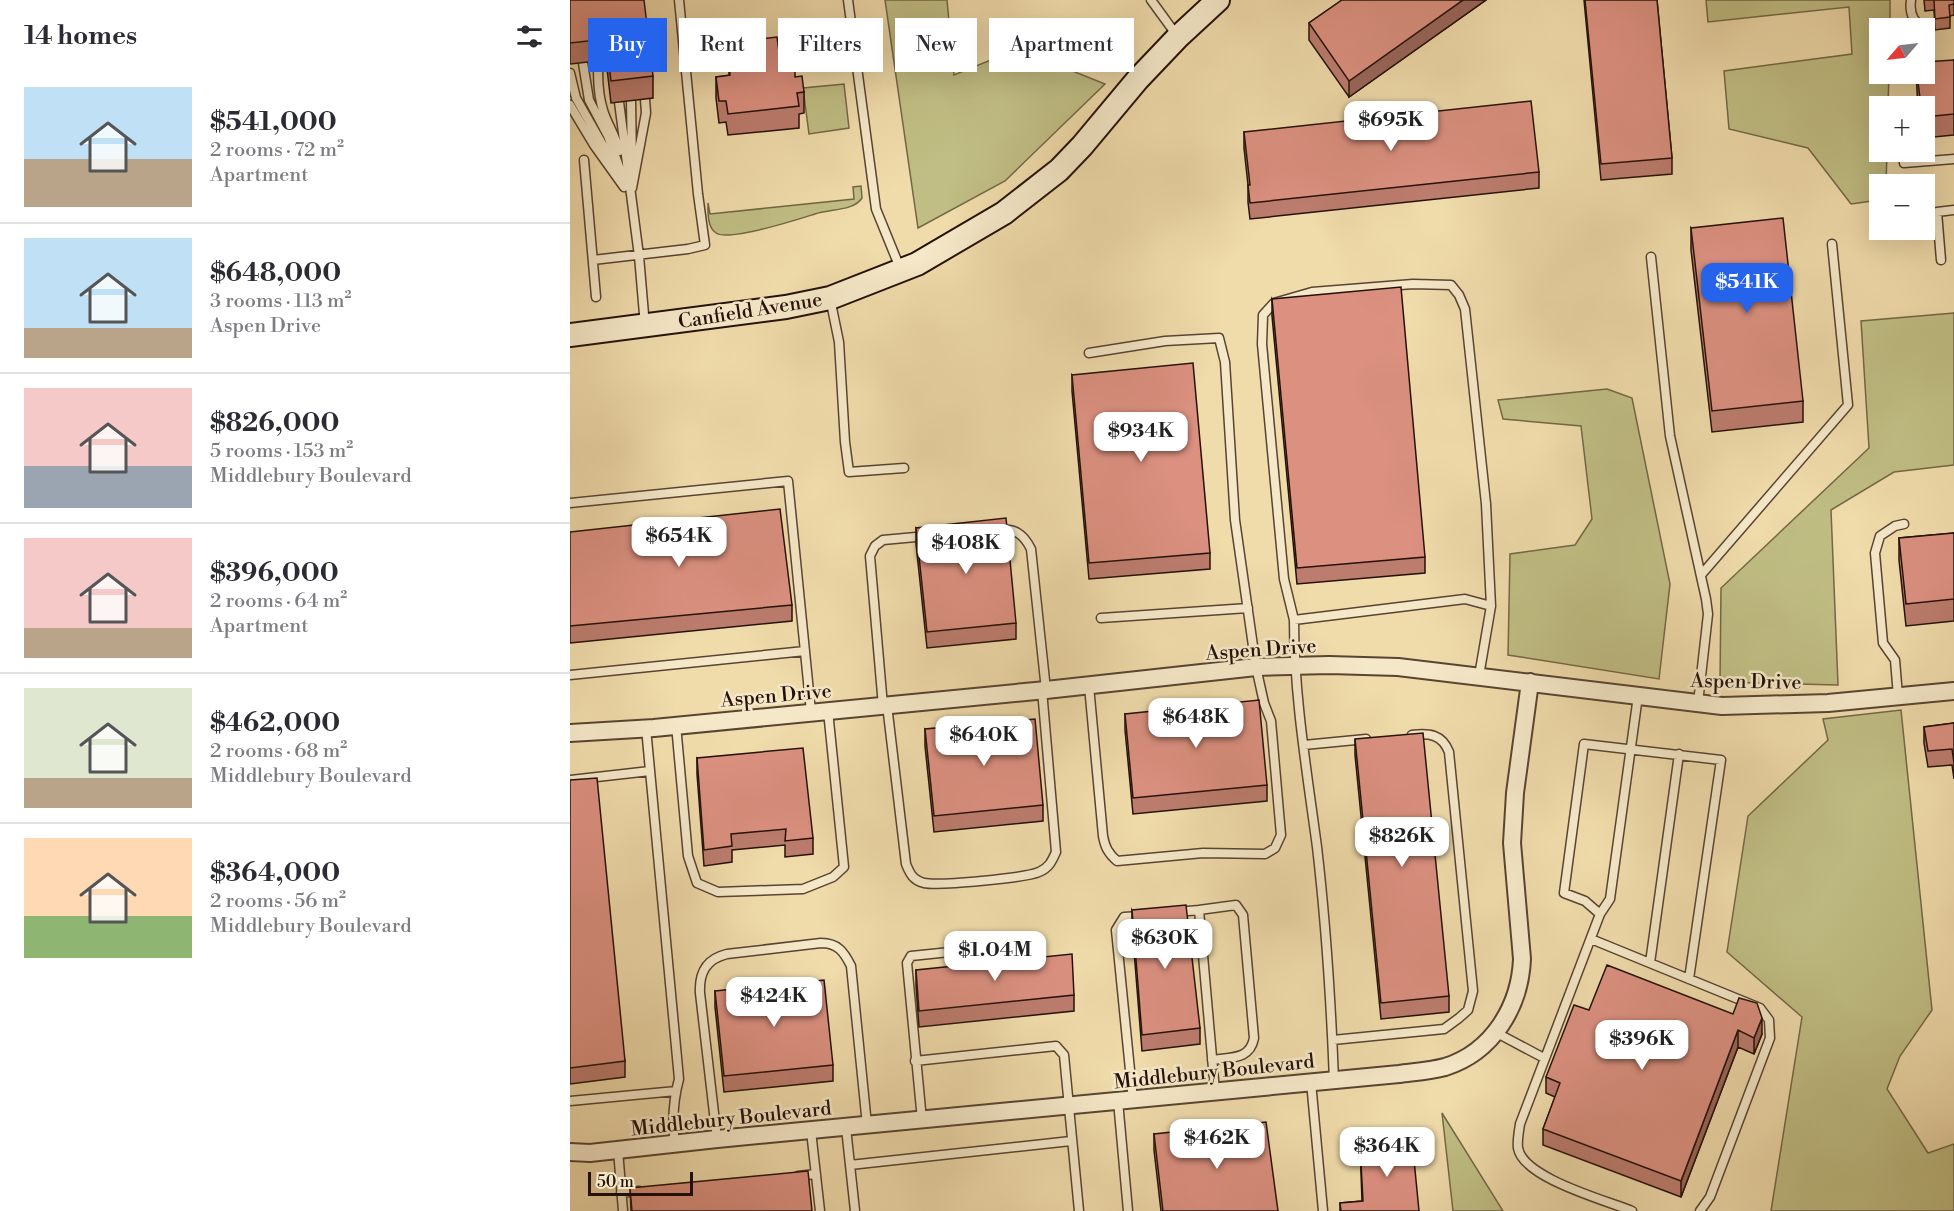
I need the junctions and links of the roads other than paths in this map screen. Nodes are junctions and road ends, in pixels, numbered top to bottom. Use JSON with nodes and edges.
{"nodes":[{"id":1,"x":679,"y":0,"type":"edge"},
{"id":2,"x":848,"y":0,"type":"edge"},
{"id":3,"x":1151,"y":0,"type":"edge"},
{"id":4,"x":1218,"y":0,"type":"edge"},
{"id":5,"x":1911,"y":0,"type":"edge"},
{"id":6,"x":1913,"y":18,"type":"edge"},
{"id":7,"x":1178,"y":37,"type":"junction"},
{"id":8,"x":583,"y":63,"type":"dead end"},
{"id":9,"x":598,"y":72,"type":"edge"},
{"id":10,"x":570,"y":73,"type":"edge"},
{"id":11,"x":645,"y":99,"type":"dead end"},
{"id":12,"x":631,"y":100,"type":"dead end"},
{"id":13,"x":619,"y":102,"type":"dead end"},
{"id":14,"x":570,"y":105,"type":"edge"},
{"id":15,"x":584,"y":159,"type":"dead end"},
{"id":16,"x":1954,"y":159,"type":"edge"},
{"id":17,"x":1904,"y":163,"type":"dead end"},
{"id":18,"x":631,"y":197,"type":"junction"},
{"id":19,"x":1954,"y":210,"type":"edge"},
{"id":20,"x":1832,"y":244,"type":"dead end"},
{"id":21,"x":639,"y":256,"type":"junction"},
{"id":22,"x":1651,"y":257,"type":"dead end"},
{"id":23,"x":593,"y":260,"type":"junction"},
{"id":24,"x":1941,"y":260,"type":"dead end"},
{"id":25,"x":901,"y":271,"type":"junction"},
{"id":26,"x":596,"y":297,"type":"dead end"},
{"id":27,"x":830,"y":298,"type":"junction"},
{"id":28,"x":645,"y":326,"type":"junction"},
{"id":29,"x":570,"y":335,"type":"edge"},
{"id":30,"x":1089,"y":353,"type":"dead end"},
{"id":31,"x":904,"y":468,"type":"dead end"},
{"id":32,"x":570,"y":503,"type":"edge"},
{"id":33,"x":1905,"y":524,"type":"dead end"},
{"id":34,"x":983,"y":531,"type":"edge"},
{"id":35,"x":938,"y":535,"type":"edge"},
{"id":36,"x":1701,"y":575,"type":"junction"},
{"id":37,"x":1491,"y":606,"type":"junction"},
{"id":38,"x":1248,"y":608,"type":"junction"},
{"id":39,"x":1101,"y":618,"type":"dead end"},
{"id":40,"x":1294,"y":620,"type":"junction"},
{"id":41,"x":805,"y":651,"type":"junction"},
{"id":42,"x":1294,"y":667,"type":"junction"},
{"id":43,"x":1256,"y":668,"type":"junction"},
{"id":44,"x":570,"y":675,"type":"edge"},
{"id":45,"x":1479,"y":676,"type":"junction"},
{"id":46,"x":1530,"y":682,"type":"junction"},
{"id":47,"x":1089,"y":686,"type":"junction"},
{"id":48,"x":1044,"y":690,"type":"junction"},
{"id":49,"x":1954,"y":691,"type":"edge"},
{"id":50,"x":1638,"y":696,"type":"junction"},
{"id":51,"x":1898,"y":696,"type":"junction"},
{"id":52,"x":1698,"y":703,"type":"junction"},
{"id":53,"x":885,"y":705,"type":"junction"},
{"id":54,"x":819,"y":712,"type":"junction"},
{"id":55,"x":676,"y":725,"type":"junction"},
{"id":56,"x":646,"y":728,"type":"junction"},
{"id":57,"x":570,"y":733,"type":"edge"},
{"id":58,"x":1403,"y":735,"type":"edge"},
{"id":59,"x":1370,"y":738,"type":"edge"},
{"id":60,"x":1304,"y":746,"type":"junction"},
{"id":61,"x":1631,"y":748,"type":"junction"},
{"id":62,"x":1679,"y":754,"type":"junction"},
{"id":63,"x":650,"y":771,"type":"junction"},
{"id":64,"x":570,"y":780,"type":"edge"},
{"id":65,"x":1199,"y":910,"type":"junction"},
{"id":66,"x":1167,"y":913,"type":"edge"},
{"id":67,"x":1600,"y":914,"type":"junction"},
{"id":68,"x":1146,"y":915,"type":"edge"},
{"id":69,"x":1591,"y":939,"type":"junction"},
{"id":70,"x":1037,"y":943,"type":"dead end"},
{"id":71,"x":1650,"y":963,"type":"junction"},
{"id":72,"x":1689,"y":979,"type":"junction"},
{"id":73,"x":1495,"y":1032,"type":"junction"},
{"id":74,"x":1333,"y":1040,"type":"junction"},
{"id":75,"x":1544,"y":1058,"type":"junction"},
{"id":76,"x":1212,"y":1060,"type":"junction"},
{"id":77,"x":915,"y":1061,"type":"junction"},
{"id":78,"x":1334,"y":1080,"type":"junction"},
{"id":79,"x":1311,"y":1082,"type":"junction"},
{"id":80,"x":676,"y":1091,"type":"junction"},
{"id":81,"x":1215,"y":1091,"type":"junction"},
{"id":82,"x":570,"y":1101,"type":"edge"},
{"id":83,"x":1126,"y":1101,"type":"junction"},
{"id":84,"x":1068,"y":1107,"type":"junction"},
{"id":85,"x":922,"y":1121,"type":"junction"},
{"id":86,"x":867,"y":1126,"type":"junction"},
{"id":87,"x":846,"y":1128,"type":"junction"},
{"id":88,"x":812,"y":1131,"type":"junction"},
{"id":89,"x":717,"y":1139,"type":"junction"},
{"id":90,"x":1071,"y":1141,"type":"junction"},
{"id":91,"x":675,"y":1144,"type":"junction"},
{"id":92,"x":618,"y":1150,"type":"junction"},
{"id":93,"x":570,"y":1152,"type":"edge"},
{"id":94,"x":850,"y":1165,"type":"junction"},
{"id":95,"x":816,"y":1174,"type":"junction"},
{"id":96,"x":793,"y":1176,"type":"edge"},
{"id":97,"x":644,"y":1191,"type":"edge"},
{"id":98,"x":621,"y":1193,"type":"junction"},
{"id":99,"x":623,"y":1211,"type":"edge"},
{"id":100,"x":820,"y":1211,"type":"edge"},
{"id":101,"x":855,"y":1211,"type":"edge"},
{"id":102,"x":1078,"y":1211,"type":"edge"},
{"id":103,"x":1128,"y":1211,"type":"edge"},
{"id":104,"x":1323,"y":1211,"type":"edge"},
{"id":105,"x":1632,"y":1211,"type":"edge"},
{"id":106,"x":1700,"y":1211,"type":"edge"}],
"edges":[{"from":1,"to":21,"type":"lane"},
{"from":2,"to":25,"type":"lane"},
{"from":3,"to":7,"type":"lane"},
{"from":4,"to":7,"type":"street","name":"Canfield Avenue"},
{"from":5,"to":6,"type":"lane"},
{"from":7,"to":25,"type":"street","name":"Canfield Avenue"},
{"from":8,"to":18,"type":"lane"},
{"from":9,"to":18,"type":"lane"},
{"from":10,"to":18,"type":"lane"},
{"from":11,"to":18,"type":"lane"},
{"from":12,"to":18,"type":"lane"},
{"from":13,"to":18,"type":"lane"},
{"from":14,"to":18,"type":"lane"},
{"from":15,"to":23,"type":"lane"},
{"from":16,"to":17,"type":"lane"},
{"from":18,"to":21,"type":"lane"},
{"from":19,"to":24,"type":"lane"},
{"from":20,"to":36,"type":"lane"},
{"from":21,"to":23,"type":"lane"},
{"from":21,"to":28,"type":"lane"},
{"from":22,"to":36,"type":"lane"},
{"from":23,"to":26,"type":"lane"},
{"from":25,"to":27,"type":"street","name":"Canfield Avenue"},
{"from":27,"to":28,"type":"street","name":"Canfield Avenue"},
{"from":27,"to":31,"type":"lane"},
{"from":28,"to":29,"type":"street","name":"Canfield Avenue"},
{"from":30,"to":38,"type":"lane"},
{"from":32,"to":41,"type":"lane"},
{"from":33,"to":51,"type":"lane"},
{"from":34,"to":48,"type":"lane"},
{"from":35,"to":53,"type":"lane"},
{"from":36,"to":52,"type":"lane"},
{"from":37,"to":40,"type":"lane"},
{"from":37,"to":40,"type":"lane"},
{"from":37,"to":45,"type":"lane"},
{"from":38,"to":39,"type":"lane"},
{"from":38,"to":43,"type":"lane"},
{"from":40,"to":42,"type":"lane"},
{"from":41,"to":44,"type":"lane"},
{"from":41,"to":54,"type":"lane"},
{"from":42,"to":43,"type":"street","name":"Aspen Drive"},
{"from":42,"to":45,"type":"street","name":"Aspen Drive"},
{"from":42,"to":60,"type":"lane"},
{"from":43,"to":47,"type":"street","name":"Aspen Drive"},
{"from":43,"to":47,"type":"lane"},
{"from":45,"to":46,"type":"street","name":"Aspen Drive"},
{"from":46,"to":50,"type":"street","name":"Aspen Drive"},
{"from":46,"to":73,"type":"street","name":"Middlebury Boulevard"},
{"from":47,"to":48,"type":"street","name":"Aspen Drive"},
{"from":48,"to":53,"type":"street","name":"Aspen Drive"},
{"from":48,"to":53,"type":"lane"},
{"from":49,"to":51,"type":"street","name":"Aspen Drive"},
{"from":50,"to":52,"type":"street","name":"Aspen Drive"},
{"from":50,"to":61,"type":"lane"},
{"from":51,"to":52,"type":"street","name":"Aspen Drive"},
{"from":53,"to":54,"type":"street","name":"Aspen Drive"},
{"from":54,"to":55,"type":"street","name":"Aspen Drive"},
{"from":54,"to":55,"type":"lane"},
{"from":55,"to":56,"type":"street","name":"Aspen Drive"},
{"from":56,"to":57,"type":"street","name":"Aspen Drive"},
{"from":56,"to":63,"type":"lane"},
{"from":58,"to":74,"type":"lane"},
{"from":59,"to":60,"type":"lane"},
{"from":60,"to":74,"type":"lane"},
{"from":61,"to":62,"type":"lane"},
{"from":61,"to":67,"type":"lane"},
{"from":61,"to":67,"type":"lane"},
{"from":62,"to":71,"type":"lane"},
{"from":62,"to":72,"type":"lane"},
{"from":63,"to":64,"type":"lane"},
{"from":63,"to":80,"type":"lane"},
{"from":65,"to":66,"type":"lane"},
{"from":65,"to":76,"type":"lane"},
{"from":65,"to":76,"type":"lane"},
{"from":67,"to":69,"type":"lane"},
{"from":68,"to":83,"type":"lane"},
{"from":69,"to":71,"type":"lane"},
{"from":69,"to":75,"type":"lane"},
{"from":70,"to":77,"type":"lane"},
{"from":71,"to":72,"type":"lane"},
{"from":72,"to":106,"type":"lane"},
{"from":73,"to":75,"type":"lane"},
{"from":73,"to":78,"type":"street","name":"Middlebury Boulevard"},
{"from":74,"to":78,"type":"lane"},
{"from":75,"to":105,"type":"lane"},
{"from":76,"to":81,"type":"lane"},
{"from":77,"to":84,"type":"lane"},
{"from":77,"to":85,"type":"lane"},
{"from":78,"to":79,"type":"street","name":"Middlebury Boulevard"},
{"from":79,"to":81,"type":"street","name":"Middlebury Boulevard"},
{"from":79,"to":104,"type":"lane"},
{"from":80,"to":82,"type":"lane"},
{"from":80,"to":91,"type":"lane"},
{"from":81,"to":83,"type":"street","name":"Middlebury Boulevard"},
{"from":83,"to":84,"type":"street","name":"Middlebury Boulevard"},
{"from":83,"to":103,"type":"lane"},
{"from":84,"to":85,"type":"street","name":"Middlebury Boulevard"},
{"from":84,"to":90,"type":"lane"},
{"from":85,"to":86,"type":"street","name":"Middlebury Boulevard"},
{"from":86,"to":87,"type":"street","name":"Middlebury Boulevard"},
{"from":86,"to":89,"type":"lane"},
{"from":87,"to":88,"type":"street","name":"Middlebury Boulevard"},
{"from":87,"to":94,"type":"lane"},
{"from":88,"to":89,"type":"street","name":"Middlebury Boulevard"},
{"from":88,"to":95,"type":"lane"},
{"from":89,"to":91,"type":"street","name":"Middlebury Boulevard"},
{"from":90,"to":94,"type":"lane"},
{"from":90,"to":102,"type":"lane"},
{"from":91,"to":92,"type":"street","name":"Middlebury Boulevard"},
{"from":92,"to":93,"type":"street","name":"Middlebury Boulevard"},
{"from":92,"to":98,"type":"lane"},
{"from":94,"to":101,"type":"lane"},
{"from":95,"to":96,"type":"lane"},
{"from":95,"to":100,"type":"lane"},
{"from":97,"to":98,"type":"lane"},
{"from":98,"to":99,"type":"lane"}]}
